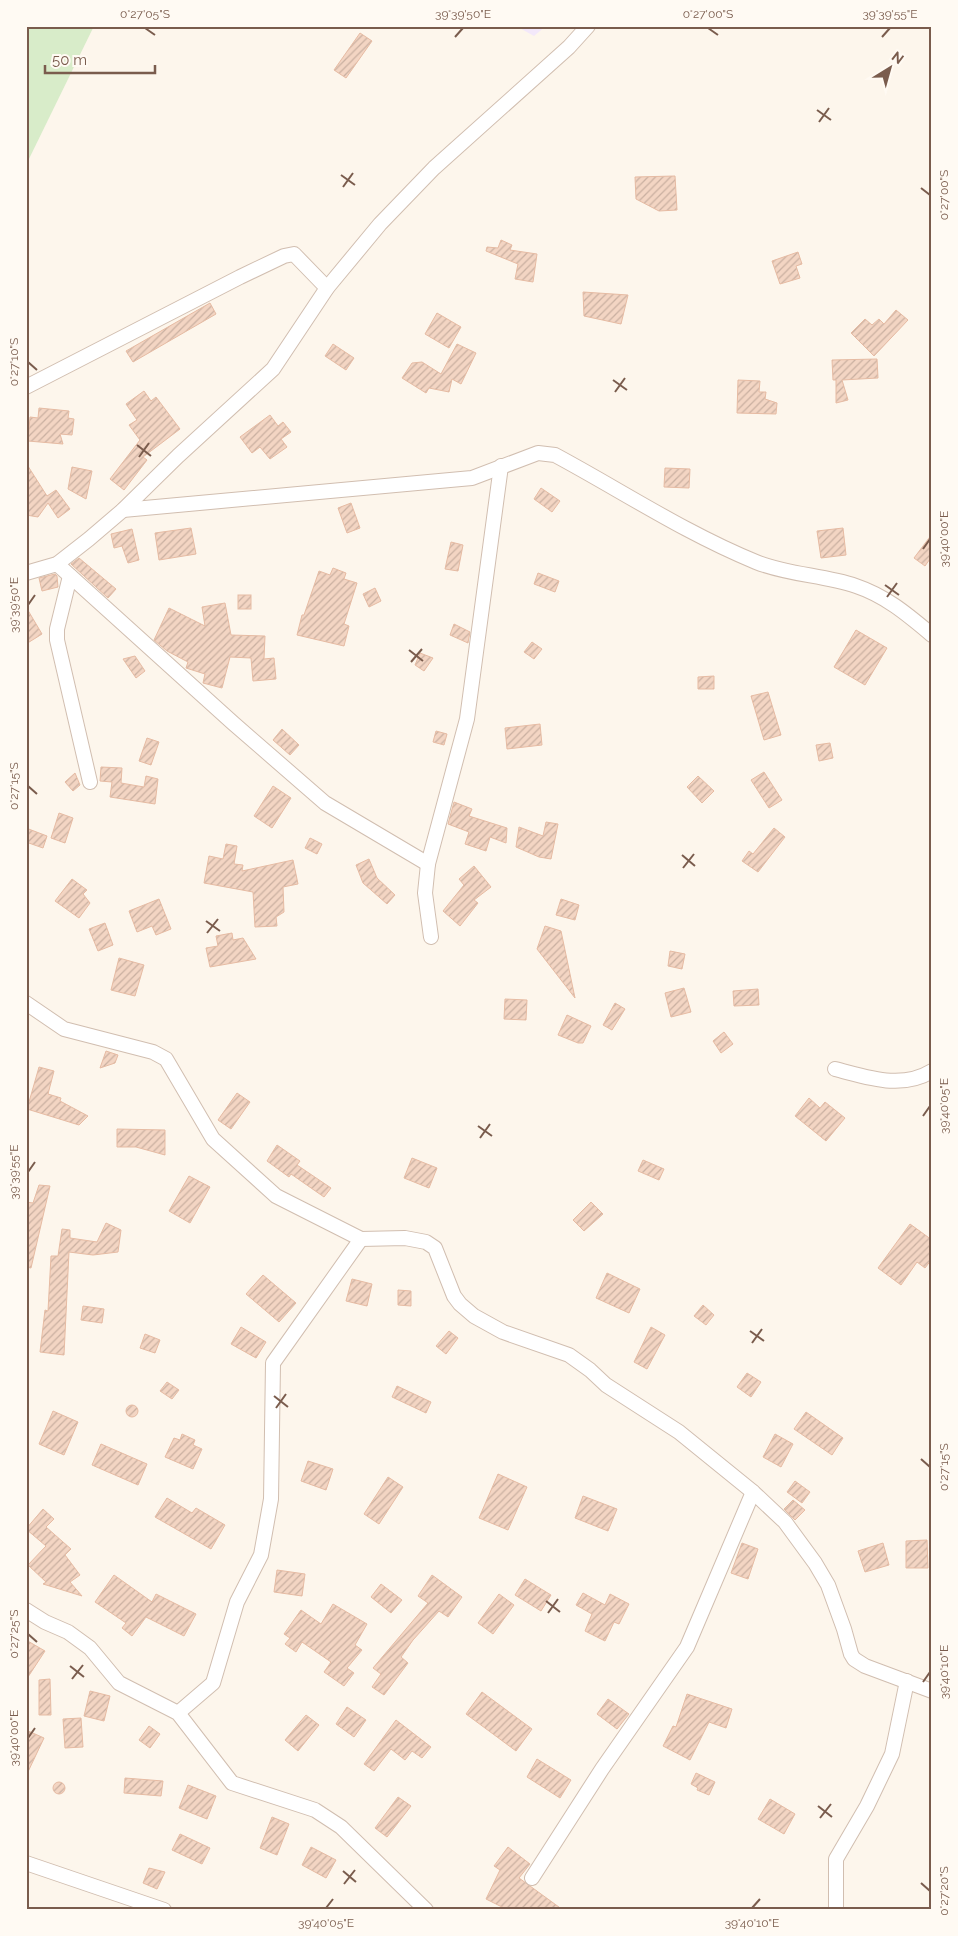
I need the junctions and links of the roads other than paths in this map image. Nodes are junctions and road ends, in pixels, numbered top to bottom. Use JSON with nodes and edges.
{"nodes":[{"id":1,"x":588,"y":26,"type":"edge"},
{"id":2,"x":327,"y":288,"type":"junction"},
{"id":3,"x":26,"y":387,"type":"edge"},
{"id":4,"x":501,"y":466,"type":"junction"},
{"id":5,"x":123,"y":510,"type":"junction"},
{"id":6,"x":57,"y":564,"type":"junction"},
{"id":7,"x":26,"y":574,"type":"edge"},
{"id":8,"x":70,"y":576,"type":"junction"},
{"id":9,"x":932,"y":635,"type":"edge"},
{"id":10,"x":90,"y":782,"type":"dead end"},
{"id":11,"x":428,"y":864,"type":"junction"},
{"id":12,"x":431,"y":937,"type":"dead end"},
{"id":13,"x":26,"y":1003,"type":"edge"},
{"id":14,"x":835,"y":1069,"type":"dead end"},
{"id":15,"x":932,"y":1071,"type":"edge"},
{"id":16,"x":361,"y":1239,"type":"junction"},
{"id":17,"x":753,"y":1492,"type":"junction"},
{"id":18,"x":26,"y":1610,"type":"edge"},
{"id":19,"x":907,"y":1681,"type":"junction"},
{"id":20,"x":932,"y":1691,"type":"edge"},
{"id":21,"x":178,"y":1713,"type":"junction"},
{"id":22,"x":26,"y":1862,"type":"edge"},
{"id":23,"x":532,"y":1878,"type":"dead end"},
{"id":24,"x":164,"y":1910,"type":"edge"},
{"id":25,"x":426,"y":1910,"type":"edge"},
{"id":26,"x":836,"y":1910,"type":"edge"}],
"edges":[{"from":1,"to":2,"type":"street"},
{"from":2,"to":3,"type":"street"},
{"from":2,"to":5,"type":"street"},
{"from":4,"to":5,"type":"street"},
{"from":4,"to":9,"type":"street"},
{"from":4,"to":11,"type":"street"},
{"from":5,"to":6,"type":"street"},
{"from":6,"to":7,"type":"street"},
{"from":6,"to":8,"type":"street"},
{"from":8,"to":10,"type":"street"},
{"from":8,"to":11,"type":"street"},
{"from":11,"to":12,"type":"street"},
{"from":13,"to":16,"type":"street"},
{"from":14,"to":15,"type":"street"},
{"from":16,"to":17,"type":"street"},
{"from":16,"to":21,"type":"street"},
{"from":17,"to":19,"type":"street"},
{"from":17,"to":23,"type":"street"},
{"from":18,"to":21,"type":"street"},
{"from":19,"to":20,"type":"street"},
{"from":19,"to":26,"type":"street"},
{"from":21,"to":25,"type":"street"},
{"from":22,"to":24,"type":"street"}]}
